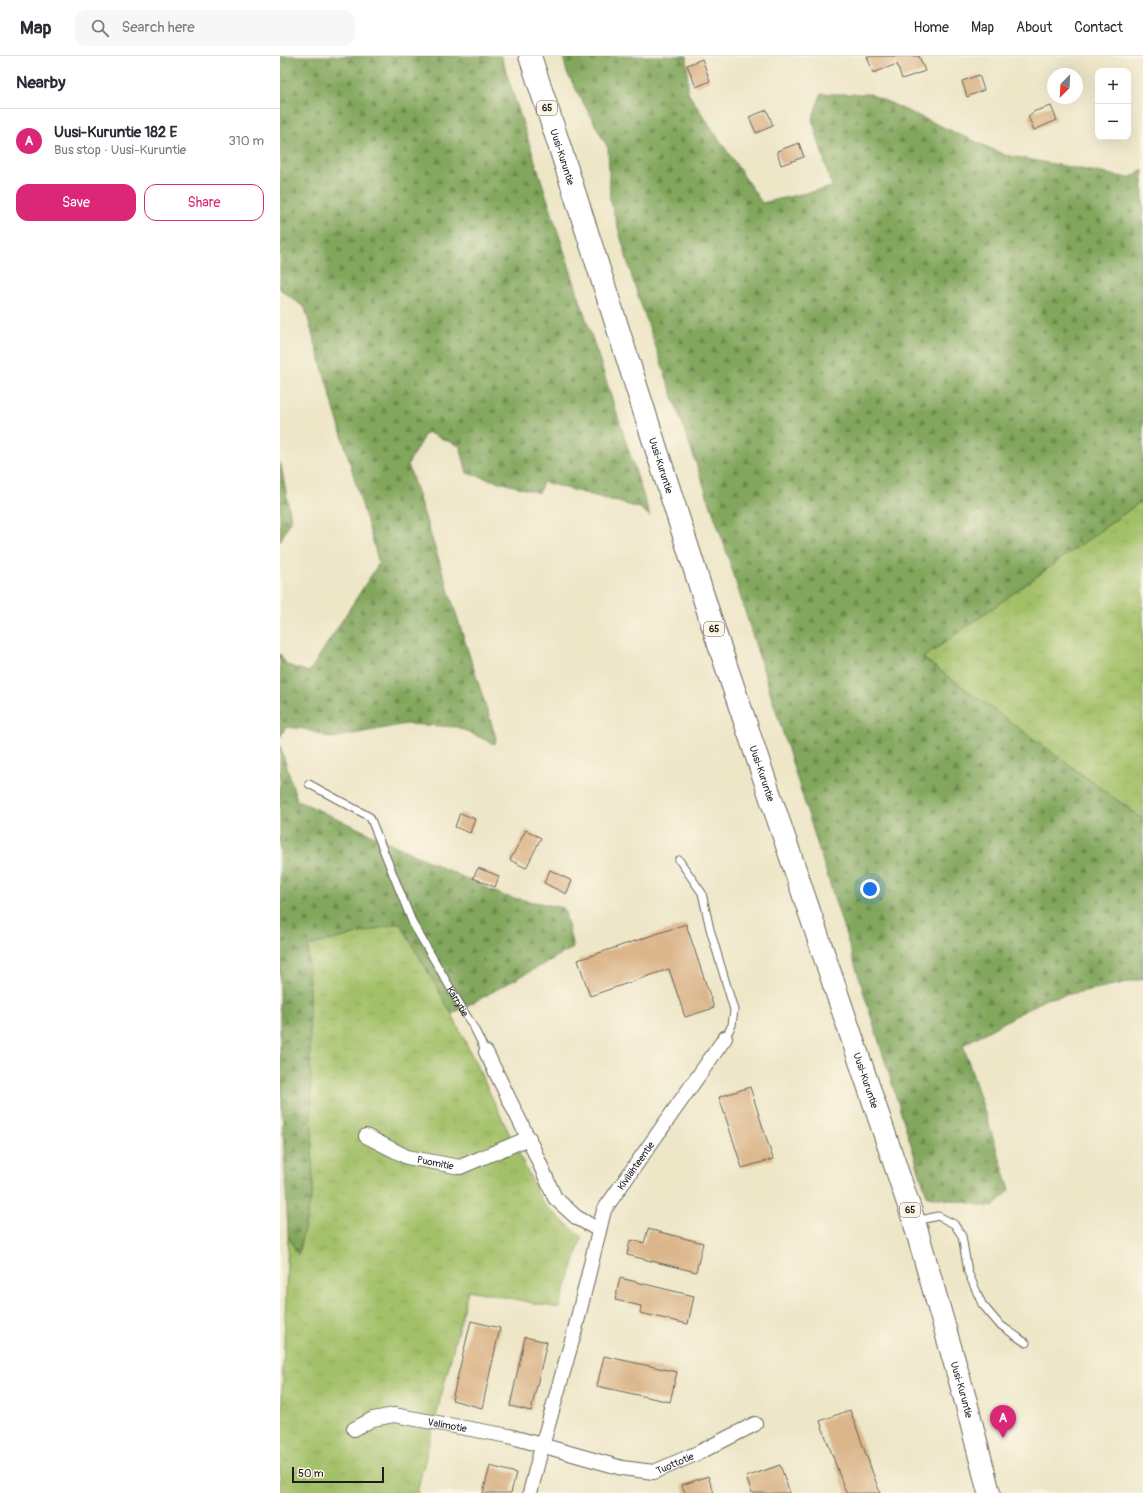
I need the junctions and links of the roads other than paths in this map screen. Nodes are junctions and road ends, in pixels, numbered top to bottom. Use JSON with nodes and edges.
{"nodes":[{"id":1,"x":530,"y":56,"type":"edge"},
{"id":2,"x":309,"y":784,"type":"dead end"},
{"id":3,"x":679,"y":860,"type":"dead end"},
{"id":4,"x":725,"y":1038,"type":"joint"},
{"id":5,"x":486,"y":1052,"type":"joint"},
{"id":6,"x":366,"y":1136,"type":"dead end"},
{"id":7,"x":529,"y":1138,"type":"junction"},
{"id":8,"x":914,"y":1222,"type":"junction"},
{"id":9,"x":599,"y":1230,"type":"junction"},
{"id":10,"x":1026,"y":1343,"type":"dead end"},
{"id":11,"x":755,"y":1424,"type":"dead end"},
{"id":12,"x":354,"y":1429,"type":"dead end"},
{"id":13,"x":542,"y":1446,"type":"junction"},
{"id":14,"x":530,"y":1493,"type":"edge"},
{"id":15,"x":989,"y":1493,"type":"edge"}],
"edges":[{"from":1,"to":8,"type":"main road","name":"Uusi-Kuruntie","number":"65"},
{"from":2,"to":5,"type":"lane","name":"Kärrytie"},
{"from":3,"to":4,"type":"lane","name":"Kivilähteentie"},
{"from":4,"to":9,"type":"street","name":"Kivilähteentie"},
{"from":5,"to":7,"type":"street","name":"Kärrytie"},
{"from":6,"to":7,"type":"street","name":"Puomitie"},
{"from":7,"to":9,"type":"street","name":"Kärrytie"},
{"from":8,"to":10,"type":"lane"},
{"from":8,"to":15,"type":"main road","name":"Uusi-Kuruntie","number":"65"},
{"from":9,"to":13,"type":"street","name":"Kivilähteentie"},
{"from":11,"to":13,"type":"street","name":"Tuottotie"},
{"from":12,"to":13,"type":"street","name":"Valimotie"},
{"from":13,"to":14,"type":"street","name":"Kivilähteentie"}]}
